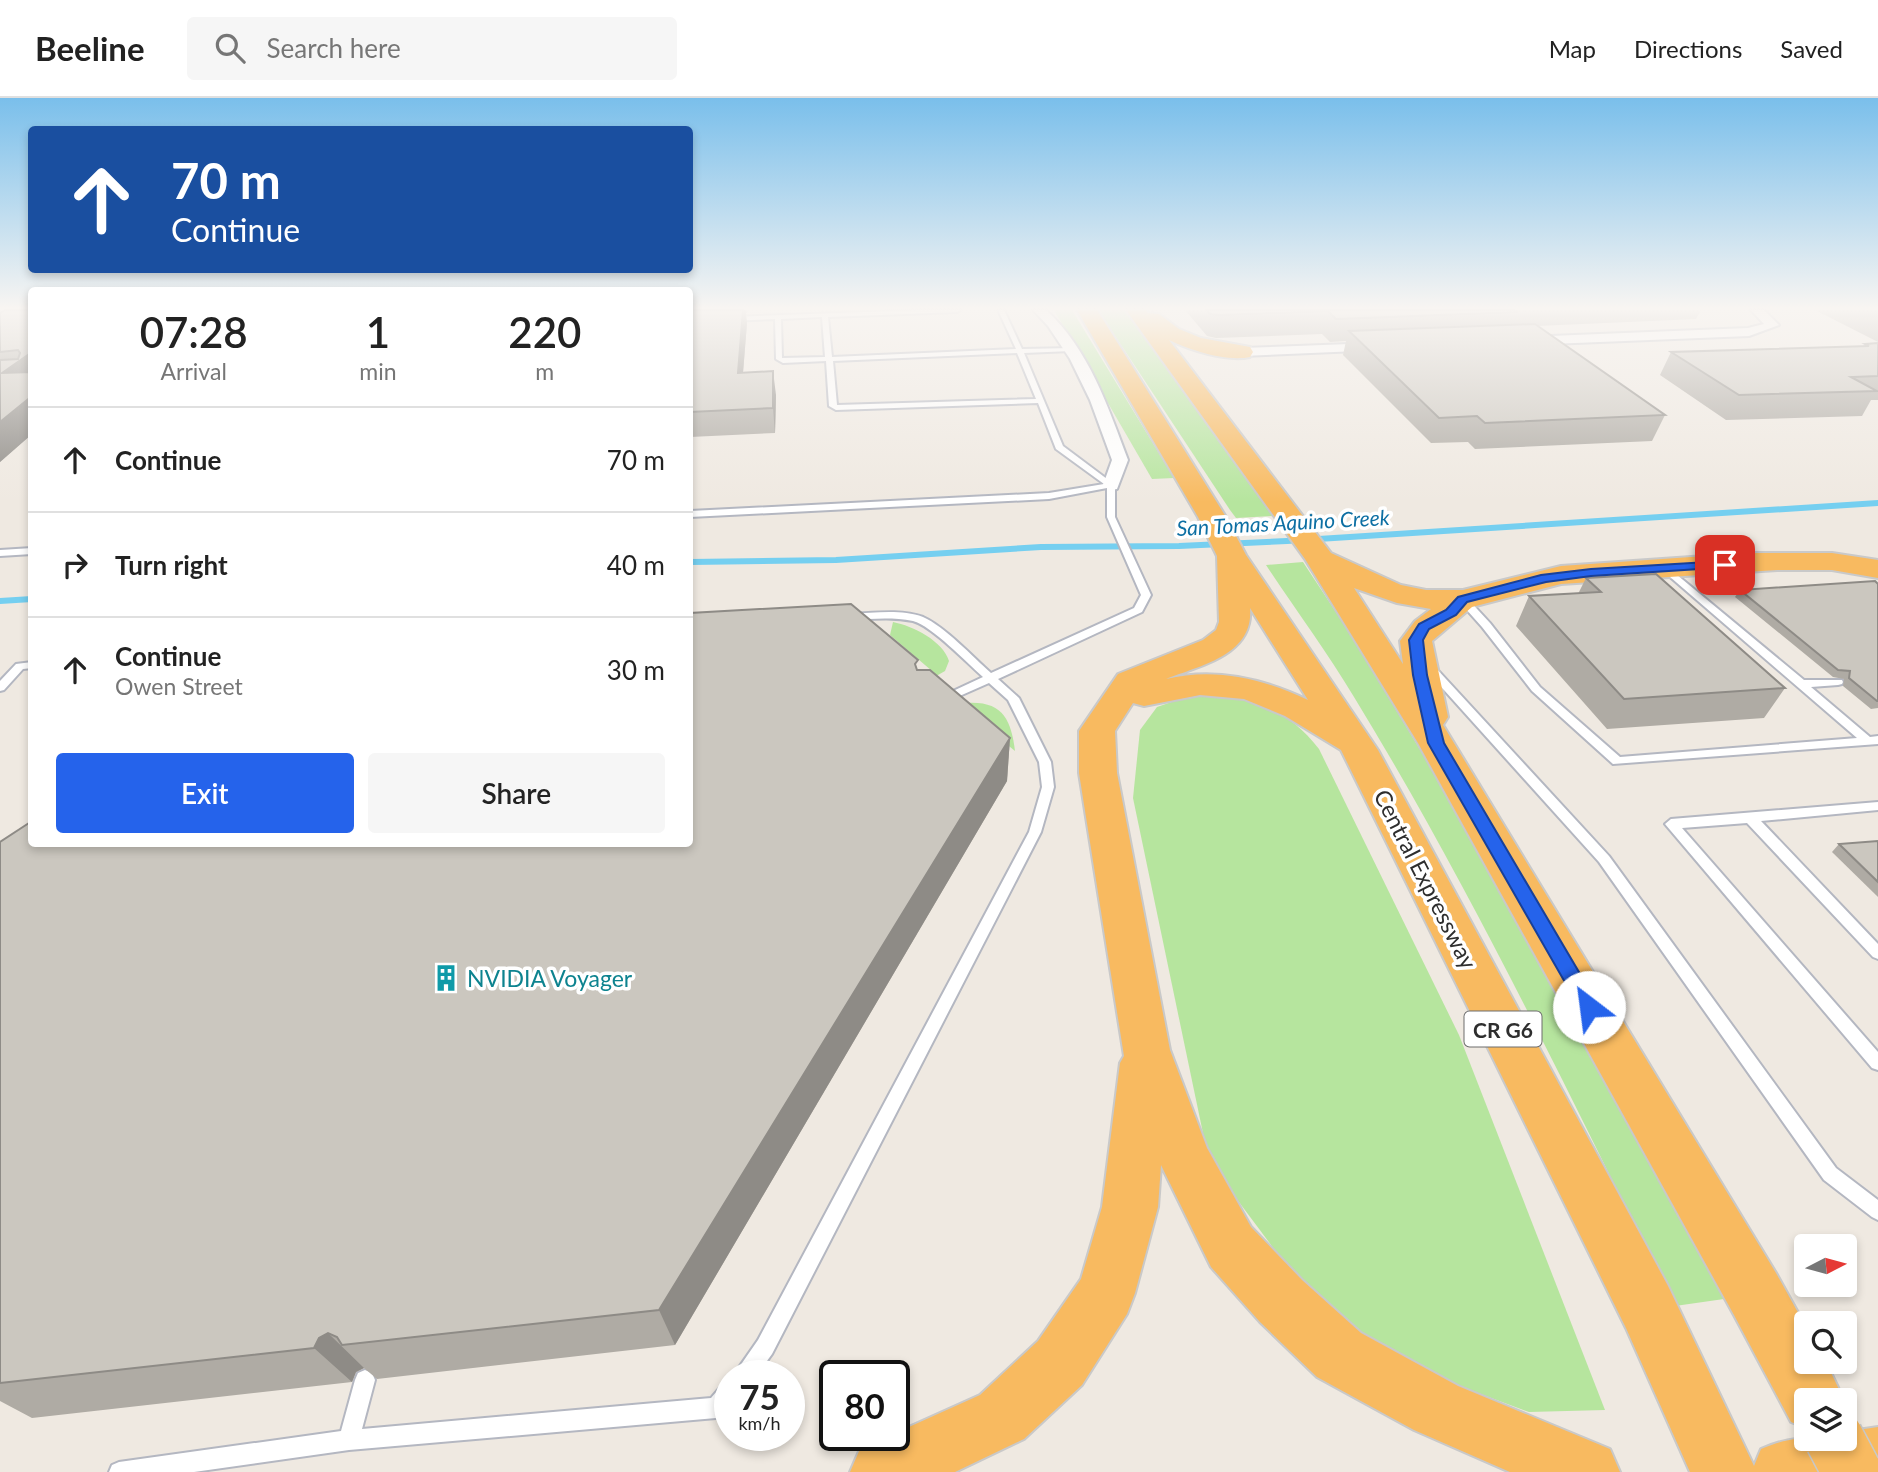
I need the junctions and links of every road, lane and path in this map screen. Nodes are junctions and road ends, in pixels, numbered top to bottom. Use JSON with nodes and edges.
{"nodes":[{"id":1,"x":831,"y":374,"type":"edge"},
{"id":2,"x":1029,"y":374,"type":"edge"},
{"id":3,"x":1083,"y":374,"type":"edge"},
{"id":4,"x":1126,"y":374,"type":"edge"},
{"id":5,"x":1184,"y":374,"type":"edge"},
{"id":6,"x":1197,"y":374,"type":"edge"},
{"id":7,"x":1189,"y":381,"type":"junction"},
{"id":8,"x":1040,"y":401,"type":"junction"},
{"id":9,"x":1111,"y":485,"type":"junction"},
{"id":10,"x":693,"y":514,"type":"edge"},
{"id":11,"x":28,"y":551,"type":"edge"},
{"id":12,"x":0,"y":553,"type":"edge"},
{"id":13,"x":1231,"y":555,"type":"junction"},
{"id":14,"x":1319,"y":557,"type":"junction"},
{"id":15,"x":1873,"y":565,"type":"edge"},
{"id":16,"x":1665,"y":568,"type":"junction"},
{"id":17,"x":1138,"y":576,"type":"joint"},
{"id":18,"x":1146,"y":595,"type":"junction"},
{"id":19,"x":1158,"y":598,"type":"dead end"},
{"id":20,"x":1462,"y":599,"type":"junction"},
{"id":21,"x":836,"y":618,"type":"edge"},
{"id":22,"x":1418,"y":654,"type":"junction"},
{"id":23,"x":28,"y":665,"type":"edge"},
{"id":24,"x":992,"y":677,"type":"junction"},
{"id":25,"x":1838,"y":682,"type":"dead end"},
{"id":26,"x":1801,"y":684,"type":"junction"},
{"id":27,"x":0,"y":688,"type":"edge"},
{"id":28,"x":936,"y":703,"type":"edge"},
{"id":29,"x":1112,"y":705,"type":"junction"},
{"id":30,"x":1873,"y":740,"type":"edge"},
{"id":31,"x":1436,"y":743,"type":"junction"},
{"id":32,"x":1359,"y":750,"type":"junction"},
{"id":33,"x":1878,"y":806,"type":"edge"},
{"id":34,"x":1750,"y":818,"type":"junction"},
{"id":35,"x":1878,"y":953,"type":"edge"},
{"id":36,"x":1146,"y":1050,"type":"junction"},
{"id":37,"x":1878,"y":1063,"type":"edge"},
{"id":38,"x":1878,"y":1211,"type":"edge"},
{"id":39,"x":756,"y":1360,"type":"edge"},
{"id":40,"x":365,"y":1380,"type":"edge"},
{"id":41,"x":1806,"y":1388,"type":"edge"},
{"id":42,"x":714,"y":1408,"type":"edge"},
{"id":43,"x":349,"y":1440,"type":"junction"},
{"id":44,"x":1841,"y":1451,"type":"edge"},
{"id":45,"x":1878,"y":1460,"type":"edge"},
{"id":46,"x":119,"y":1472,"type":"edge"},
{"id":47,"x":883,"y":1472,"type":"edge"},
{"id":48,"x":1587,"y":1472,"type":"edge"},
{"id":49,"x":1723,"y":1472,"type":"edge"},
{"id":50,"x":1784,"y":1472,"type":"edge"},
{"id":51,"x":1852,"y":1472,"type":"edge"}],
"edges":[{"from":1,"to":8,"type":"lane"},
{"from":2,"to":8,"type":"lane"},
{"from":3,"to":9,"type":"street"},
{"from":4,"to":13,"type":"highway","name":"Central Expressway","number":"CR G6"},
{"from":5,"to":7,"type":"highway"},
{"from":6,"to":7,"type":"highway"},
{"from":7,"to":14,"type":"highway"},
{"from":8,"to":9,"type":"lane"},
{"from":9,"to":10,"type":"lane"},
{"from":9,"to":17,"type":"lane"},
{"from":11,"to":12,"type":"lane"},
{"from":13,"to":29,"type":"highway"},
{"from":13,"to":32,"type":"highway","name":"Central Expressway","number":"CR G6"},
{"from":14,"to":20,"type":"highway"},
{"from":14,"to":31,"type":"highway"},
{"from":15,"to":16,"type":"highway"},
{"from":16,"to":20,"type":"highway"},
{"from":16,"to":26,"type":"lane"},
{"from":17,"to":18,"type":"lane"},
{"from":18,"to":19,"type":"lane"},
{"from":18,"to":24,"type":"lane"},
{"from":20,"to":22,"type":"highway"},
{"from":20,"to":30,"type":"lane"},
{"from":21,"to":24,"type":"lane"},
{"from":22,"to":31,"type":"highway"},
{"from":22,"to":38,"type":"lane"},
{"from":23,"to":27,"type":"lane"},
{"from":24,"to":28,"type":"lane"},
{"from":24,"to":39,"type":"lane"},
{"from":25,"to":26,"type":"lane"},
{"from":26,"to":30,"type":"lane"},
{"from":29,"to":32,"type":"highway"},
{"from":29,"to":36,"type":"highway"},
{"from":31,"to":41,"type":"highway"},
{"from":32,"to":49,"type":"highway","name":"Central Expressway","number":"CR G6"},
{"from":33,"to":34,"type":"lane"},
{"from":34,"to":35,"type":"lane"},
{"from":34,"to":37,"type":"lane"},
{"from":36,"to":47,"type":"highway"},
{"from":36,"to":48,"type":"highway"},
{"from":40,"to":43,"type":"lane"},
{"from":42,"to":43,"type":"lane"},
{"from":43,"to":46,"type":"lane"},
{"from":44,"to":51,"type":"highway","bridge":true},
{"from":45,"to":50,"type":"highway"}]}
